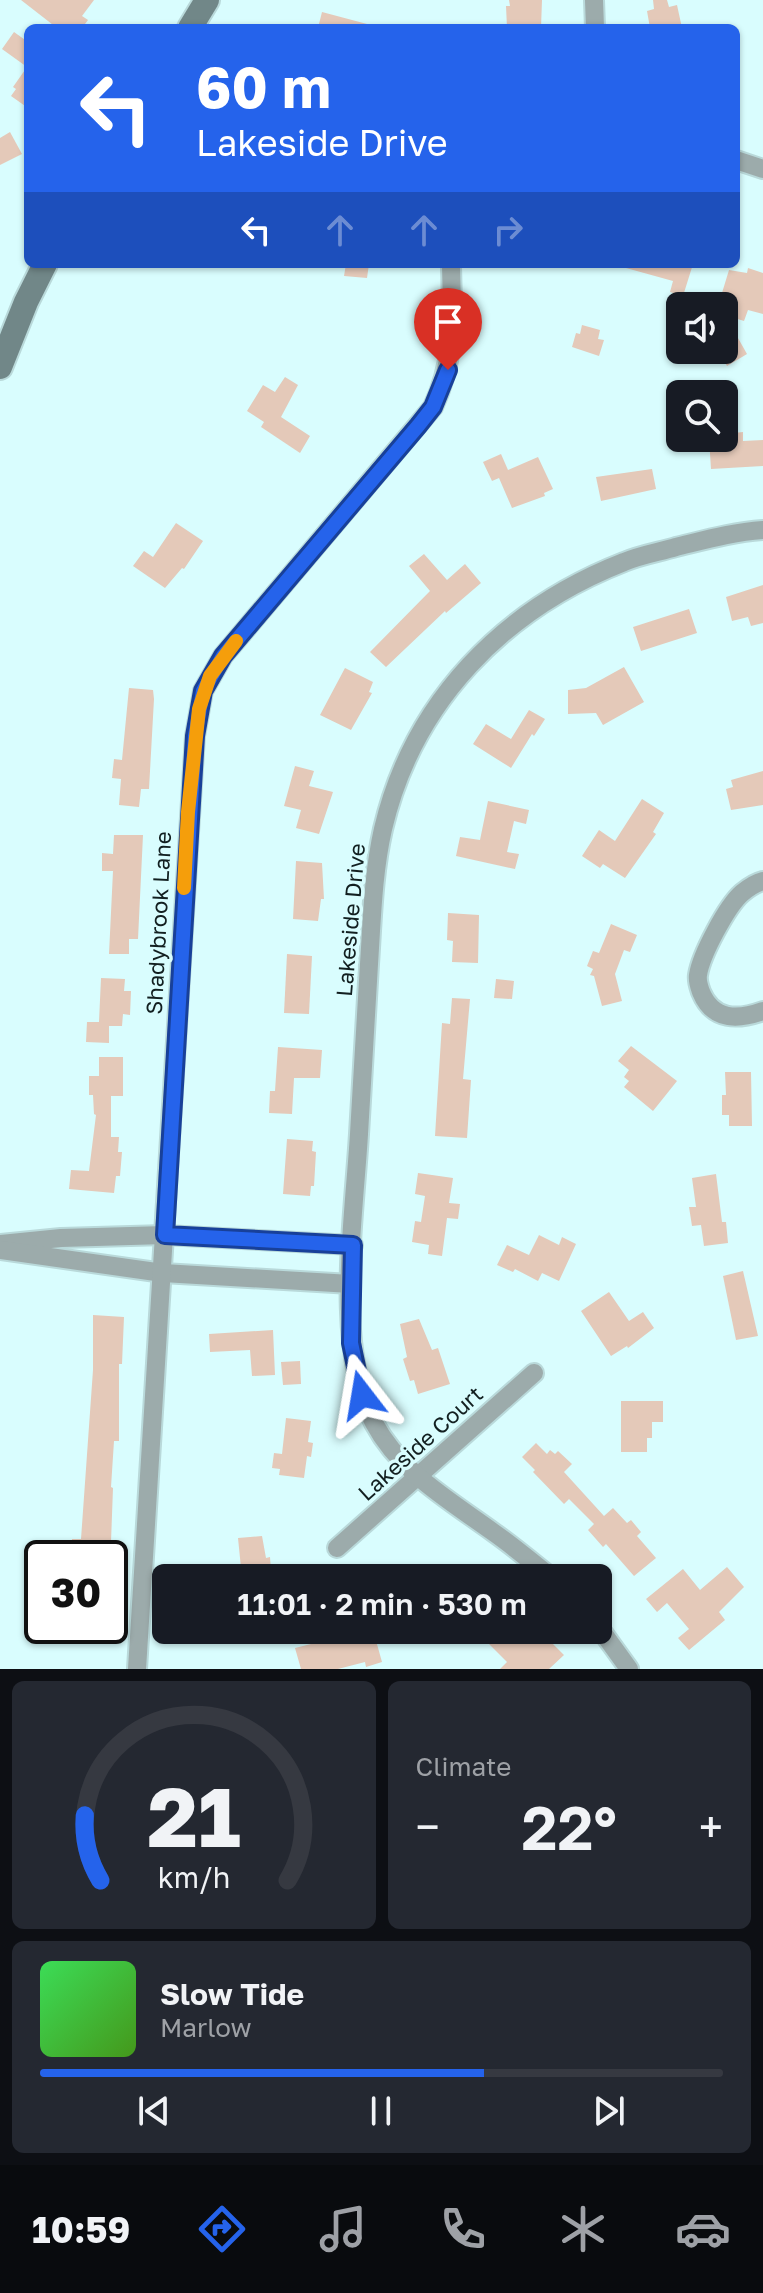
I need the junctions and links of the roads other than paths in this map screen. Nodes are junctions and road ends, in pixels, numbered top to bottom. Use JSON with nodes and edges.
{"nodes":[{"id":1,"x":207,"y":0,"type":"edge"},
{"id":2,"x":594,"y":0,"type":"edge"},
{"id":3,"x":192,"y":24,"type":"edge"},
{"id":4,"x":595,"y":24,"type":"edge"},
{"id":5,"x":740,"y":161,"type":"edge"},
{"id":6,"x":763,"y":169,"type":"edge"},
{"id":7,"x":43,"y":268,"type":"edge"},
{"id":8,"x":451,"y":268,"type":"edge"},
{"id":9,"x":0,"y":367,"type":"edge"},
{"id":10,"x":763,"y":530,"type":"edge"},
{"id":11,"x":763,"y":881,"type":"edge"},
{"id":12,"x":763,"y":1011,"type":"edge"},
{"id":13,"x":165,"y":1235,"type":"junction"},
{"id":14,"x":0,"y":1244,"type":"edge"},
{"id":15,"x":353,"y":1245,"type":"junction"},
{"id":16,"x":0,"y":1250,"type":"edge"},
{"id":17,"x":163,"y":1273,"type":"junction"},
{"id":18,"x":351,"y":1284,"type":"junction"},
{"id":19,"x":534,"y":1373,"type":"dead end"},
{"id":20,"x":418,"y":1478,"type":"junction"},
{"id":21,"x":337,"y":1548,"type":"dead end"},
{"id":22,"x":534,"y":1564,"type":"edge"},
{"id":23,"x":611,"y":1644,"type":"edge"},
{"id":24,"x":137,"y":1669,"type":"edge"},
{"id":25,"x":629,"y":1669,"type":"edge"}],
"edges":[{"from":1,"to":3,"type":"main road"},
{"from":2,"to":4,"type":"street"},
{"from":5,"to":6,"type":"street"},
{"from":7,"to":9,"type":"main road"},
{"from":8,"to":13,"type":"street","name":"Shadybrook Lane"},
{"from":10,"to":15,"type":"street","name":"Lakeside Drive"},
{"from":11,"to":12,"type":"street"},
{"from":13,"to":14,"type":"street"},
{"from":13,"to":15,"type":"street"},
{"from":13,"to":17,"type":"street","name":"Shadybrook Lane"},
{"from":15,"to":18,"type":"street","name":"Lakeside Drive"},
{"from":16,"to":17,"type":"street"},
{"from":17,"to":18,"type":"street"},
{"from":17,"to":24,"type":"street","name":"Shadybrook Lane"},
{"from":18,"to":20,"type":"street","name":"Lakeside Drive"},
{"from":19,"to":20,"type":"street","name":"Lakeside Court"},
{"from":20,"to":21,"type":"street","name":"Lakeside Court"},
{"from":20,"to":22,"type":"street","name":"Lakeside Drive"},
{"from":23,"to":25,"type":"street"}]}
